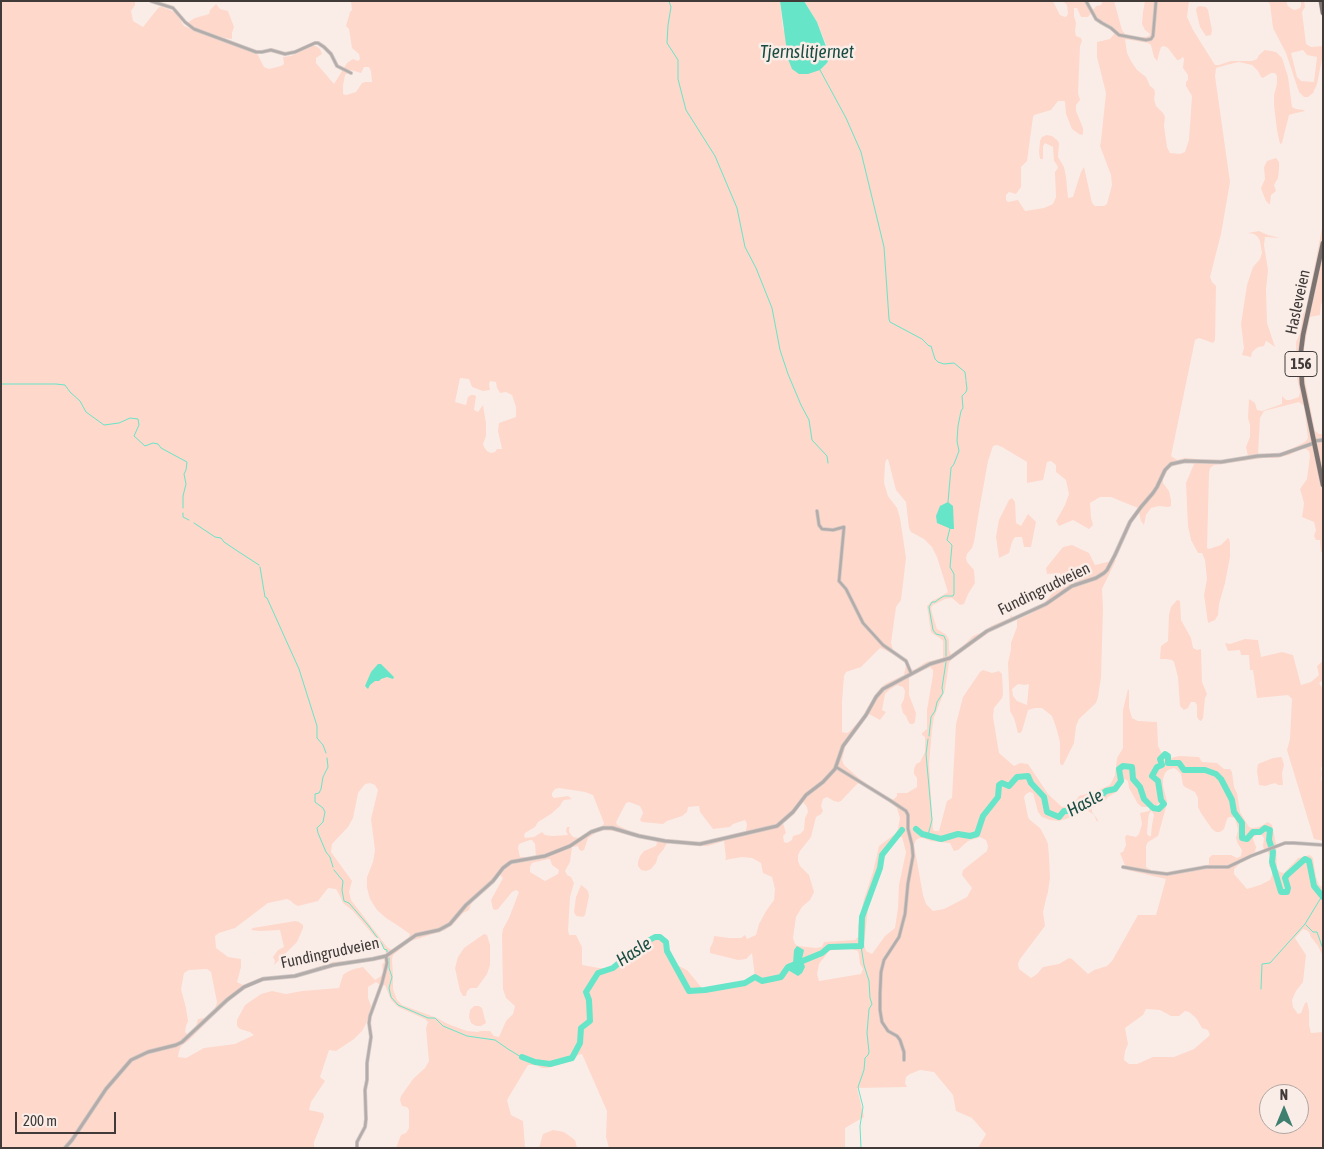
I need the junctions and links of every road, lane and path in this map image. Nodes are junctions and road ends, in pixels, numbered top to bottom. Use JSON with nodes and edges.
{"nodes":[{"id":1,"x":151,"y":1,"type":"edge"},
{"id":2,"x":1086,"y":1,"type":"edge"},
{"id":3,"x":1156,"y":1,"type":"edge"},
{"id":4,"x":1320,"y":1,"type":"edge"},
{"id":5,"x":1323,"y":13,"type":"edge"},
{"id":6,"x":351,"y":73,"type":"dead end"},
{"id":7,"x":1323,"y":243,"type":"edge"},
{"id":8,"x":1323,"y":440,"type":"edge"},
{"id":9,"x":1314,"y":442,"type":"junction"},
{"id":10,"x":1323,"y":485,"type":"edge"},
{"id":11,"x":817,"y":511,"type":"dead end"},
{"id":12,"x":911,"y":673,"type":"junction"},
{"id":13,"x":836,"y":768,"type":"junction"},
{"id":14,"x":1323,"y":845,"type":"edge"},
{"id":15,"x":1123,"y":867,"type":"dead end"},
{"id":16,"x":386,"y":956,"type":"junction"},
{"id":17,"x":904,"y":1060,"type":"dead end"},
{"id":18,"x":65,"y":1148,"type":"edge"},
{"id":19,"x":357,"y":1148,"type":"edge"}],
"edges":[{"from":1,"to":6,"type":"street"},
{"from":2,"to":3,"type":"street"},
{"from":4,"to":5,"type":"main road"},
{"from":7,"to":9,"type":"main road","name":"Hasleveien","number":"156"},
{"from":8,"to":9,"type":"street"},
{"from":9,"to":10,"type":"main road","name":"Hasleveien","number":"156"},
{"from":9,"to":12,"type":"street","name":"Fundingrudveien"},
{"from":11,"to":12,"type":"street"},
{"from":12,"to":13,"type":"street","name":"Fundingrudveien"},
{"from":13,"to":16,"type":"street","name":"Fundingrudveien"},
{"from":13,"to":17,"type":"street"},
{"from":14,"to":15,"type":"street"},
{"from":16,"to":18,"type":"street","name":"Fundingrudveien"},
{"from":16,"to":19,"type":"street"}]}
